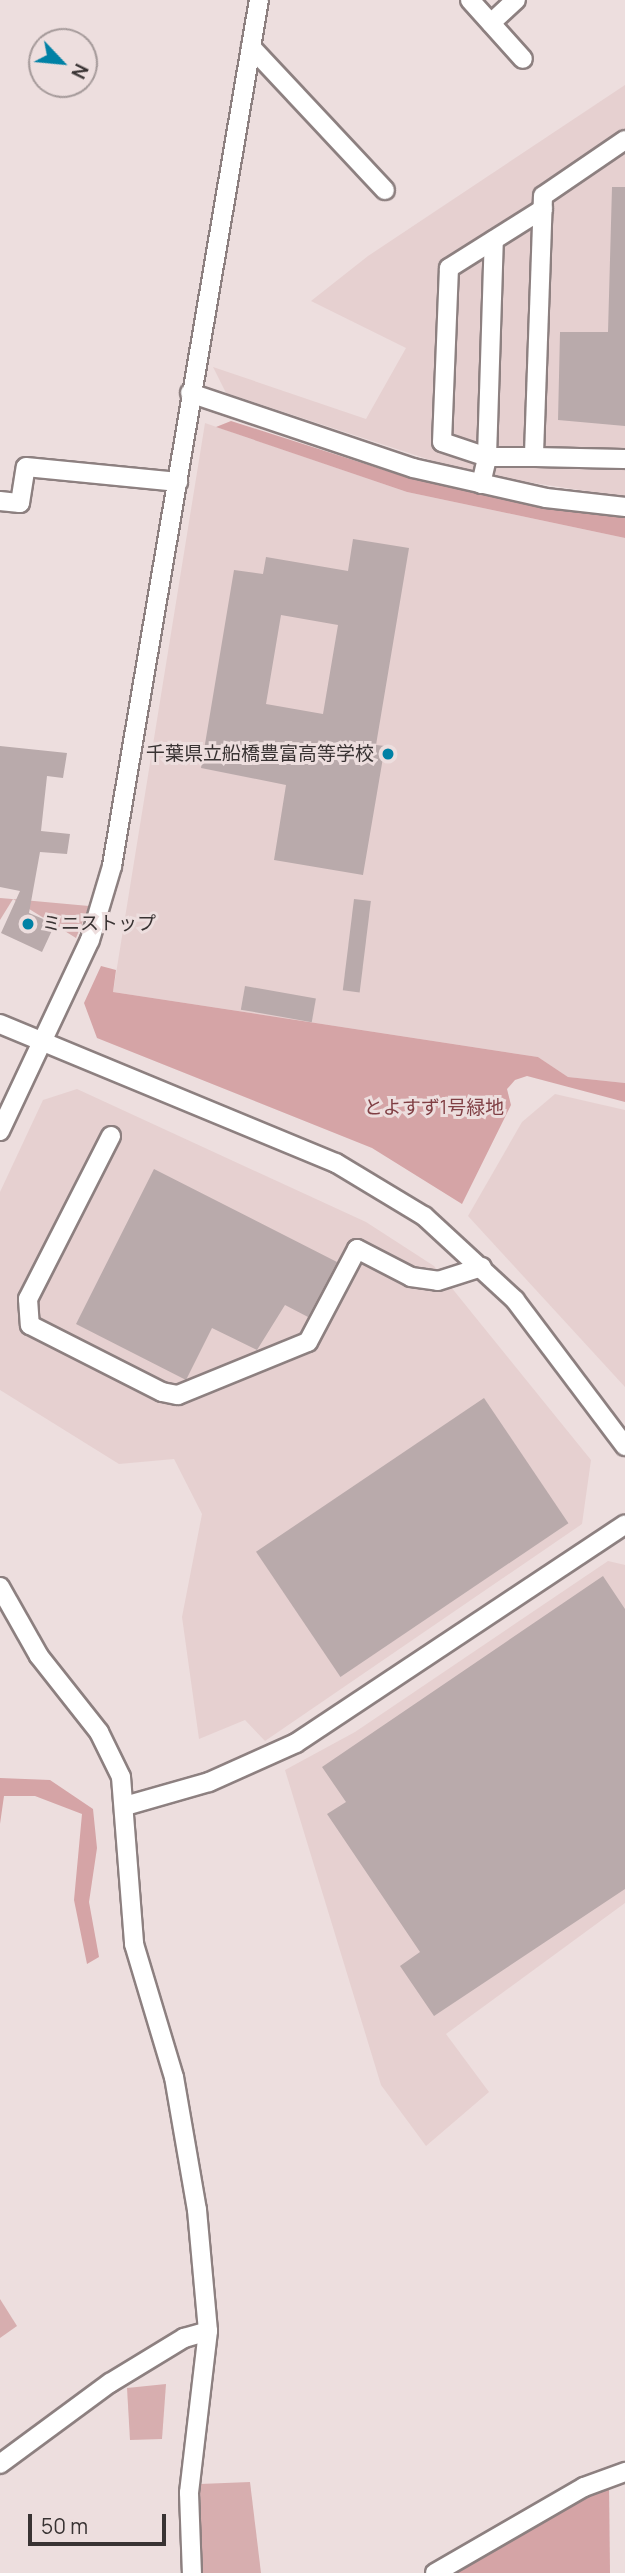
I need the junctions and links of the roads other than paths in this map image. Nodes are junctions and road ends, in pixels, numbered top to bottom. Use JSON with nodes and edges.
{"nodes":[{"id":1,"x":259,"y":0,"type":"edge"},
{"id":2,"x":470,"y":0,"type":"edge"},
{"id":3,"x":516,"y":0,"type":"edge"},
{"id":4,"x":491,"y":23,"type":"junction"},
{"id":5,"x":251,"y":47,"type":"junction"},
{"id":6,"x":523,"y":59,"type":"dead end"},
{"id":7,"x":625,"y":140,"type":"edge"},
{"id":8,"x":385,"y":190,"type":"dead end"},
{"id":9,"x":543,"y":209,"type":"junction"},
{"id":10,"x":494,"y":240,"type":"junction"},
{"id":11,"x":190,"y":393,"type":"junction"},
{"id":12,"x":487,"y":457,"type":"junction"},
{"id":13,"x":534,"y":457,"type":"junction"},
{"id":14,"x":625,"y":459,"type":"edge"},
{"id":15,"x":178,"y":482,"type":"junction"},
{"id":16,"x":481,"y":484,"type":"junction"},
{"id":17,"x":0,"y":501,"type":"edge"},
{"id":18,"x":625,"y":508,"type":"edge"},
{"id":19,"x":0,"y":1024,"type":"edge"},
{"id":20,"x":43,"y":1042,"type":"junction"},
{"id":21,"x":0,"y":1131,"type":"edge"},
{"id":22,"x":111,"y":1136,"type":"dead end"},
{"id":23,"x":482,"y":1267,"type":"junction"},
{"id":24,"x":625,"y":1446,"type":"edge"},
{"id":25,"x":625,"y":1524,"type":"edge"},
{"id":26,"x":0,"y":1587,"type":"edge"},
{"id":27,"x":125,"y":1806,"type":"junction"},
{"id":28,"x":208,"y":2332,"type":"junction"},
{"id":29,"x":0,"y":2464,"type":"edge"},
{"id":30,"x":625,"y":2473,"type":"edge"},
{"id":31,"x":192,"y":2573,"type":"edge"},
{"id":32,"x":435,"y":2573,"type":"edge"}],
"edges":[{"from":1,"to":5,"type":"street"},
{"from":2,"to":4,"type":"street"},
{"from":3,"to":4,"type":"street"},
{"from":4,"to":6,"type":"street"},
{"from":5,"to":8,"type":"street"},
{"from":5,"to":11,"type":"street"},
{"from":7,"to":9,"type":"street"},
{"from":9,"to":10,"type":"street"},
{"from":9,"to":13,"type":"street"},
{"from":10,"to":12,"type":"street"},
{"from":10,"to":12,"type":"street"},
{"from":11,"to":15,"type":"street"},
{"from":11,"to":16,"type":"street"},
{"from":12,"to":13,"type":"street"},
{"from":12,"to":16,"type":"street"},
{"from":13,"to":14,"type":"street"},
{"from":15,"to":17,"type":"street"},
{"from":15,"to":20,"type":"street"},
{"from":16,"to":18,"type":"street"},
{"from":19,"to":20,"type":"street"},
{"from":20,"to":21,"type":"street"},
{"from":20,"to":23,"type":"street"},
{"from":22,"to":23,"type":"street"},
{"from":23,"to":24,"type":"street"},
{"from":25,"to":27,"type":"street"},
{"from":26,"to":27,"type":"street"},
{"from":27,"to":28,"type":"street"},
{"from":28,"to":29,"type":"street"},
{"from":28,"to":31,"type":"street"},
{"from":30,"to":32,"type":"street"}]}
